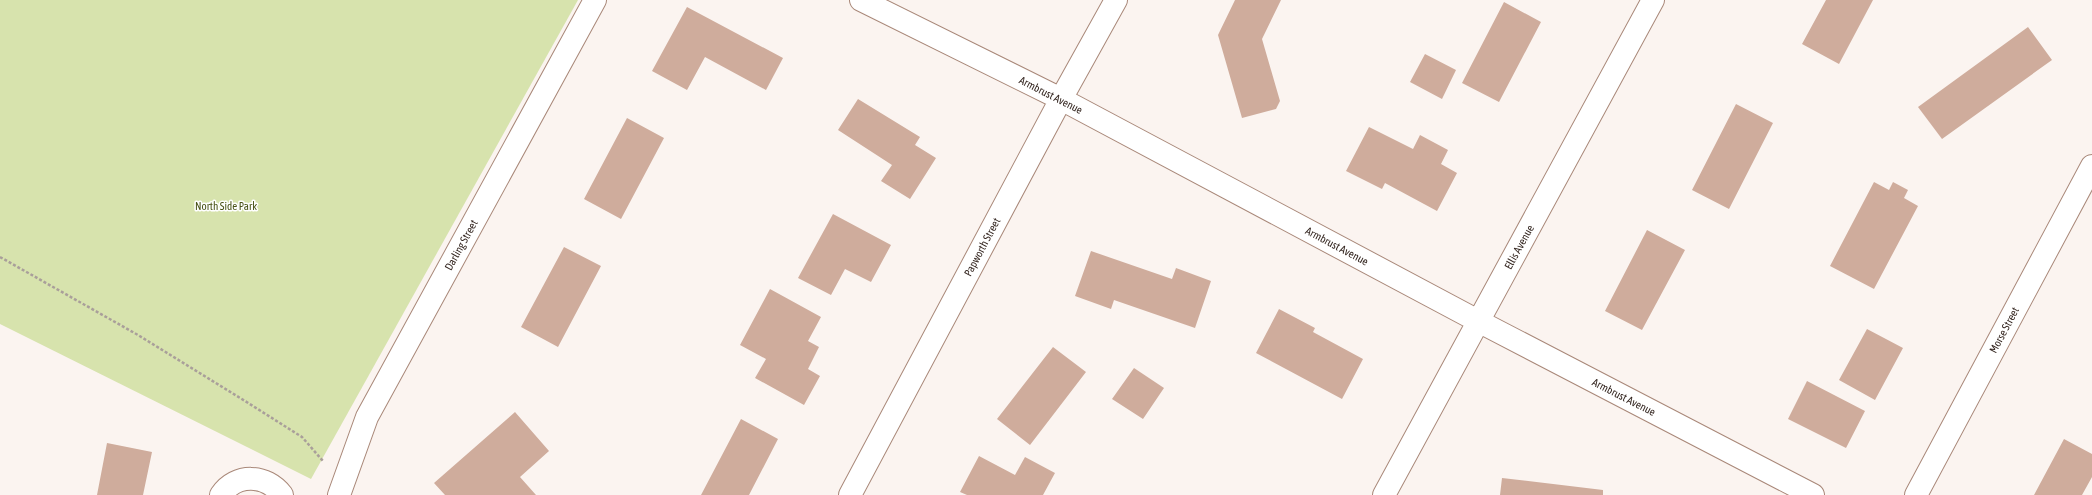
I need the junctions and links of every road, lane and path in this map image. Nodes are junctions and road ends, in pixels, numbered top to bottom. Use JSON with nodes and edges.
{"nodes":[{"id":1,"x":595,"y":0,"type":"edge"},
{"id":2,"x":861,"y":0,"type":"edge"},
{"id":3,"x":1116,"y":0,"type":"edge"},
{"id":4,"x":1653,"y":0,"type":"edge"},
{"id":5,"x":1061,"y":99,"type":"junction"},
{"id":6,"x":2092,"y":166,"type":"edge"},
{"id":7,"x":0,"y":257,"type":"edge"},
{"id":8,"x":1478,"y":321,"type":"junction"},
{"id":9,"x":341,"y":489,"type":"edge"},
{"id":10,"x":221,"y":495,"type":"edge"},
{"id":11,"x":282,"y":495,"type":"edge"},
{"id":12,"x":850,"y":495,"type":"edge"},
{"id":13,"x":1384,"y":495,"type":"edge"},
{"id":14,"x":1813,"y":495,"type":"edge"},
{"id":15,"x":1916,"y":495,"type":"edge"}],
"edges":[{"from":1,"to":9,"type":"street","name":"Darling Street"},
{"from":2,"to":5,"type":"street","name":"Armbrust Avenue"},
{"from":3,"to":5,"type":"street","name":"Papworth Street"},
{"from":4,"to":8,"type":"street","name":"Ellis Avenue"},
{"from":5,"to":8,"type":"street","name":"Armbrust Avenue"},
{"from":5,"to":12,"type":"street","name":"Papworth Street"},
{"from":6,"to":15,"type":"street","name":"Morse Street"},
{"from":7,"to":9,"type":"path"},
{"from":8,"to":13,"type":"street","name":"Ellis Avenue"},
{"from":8,"to":14,"type":"street","name":"Armbrust Avenue"},
{"from":10,"to":11,"type":"street"}]}
